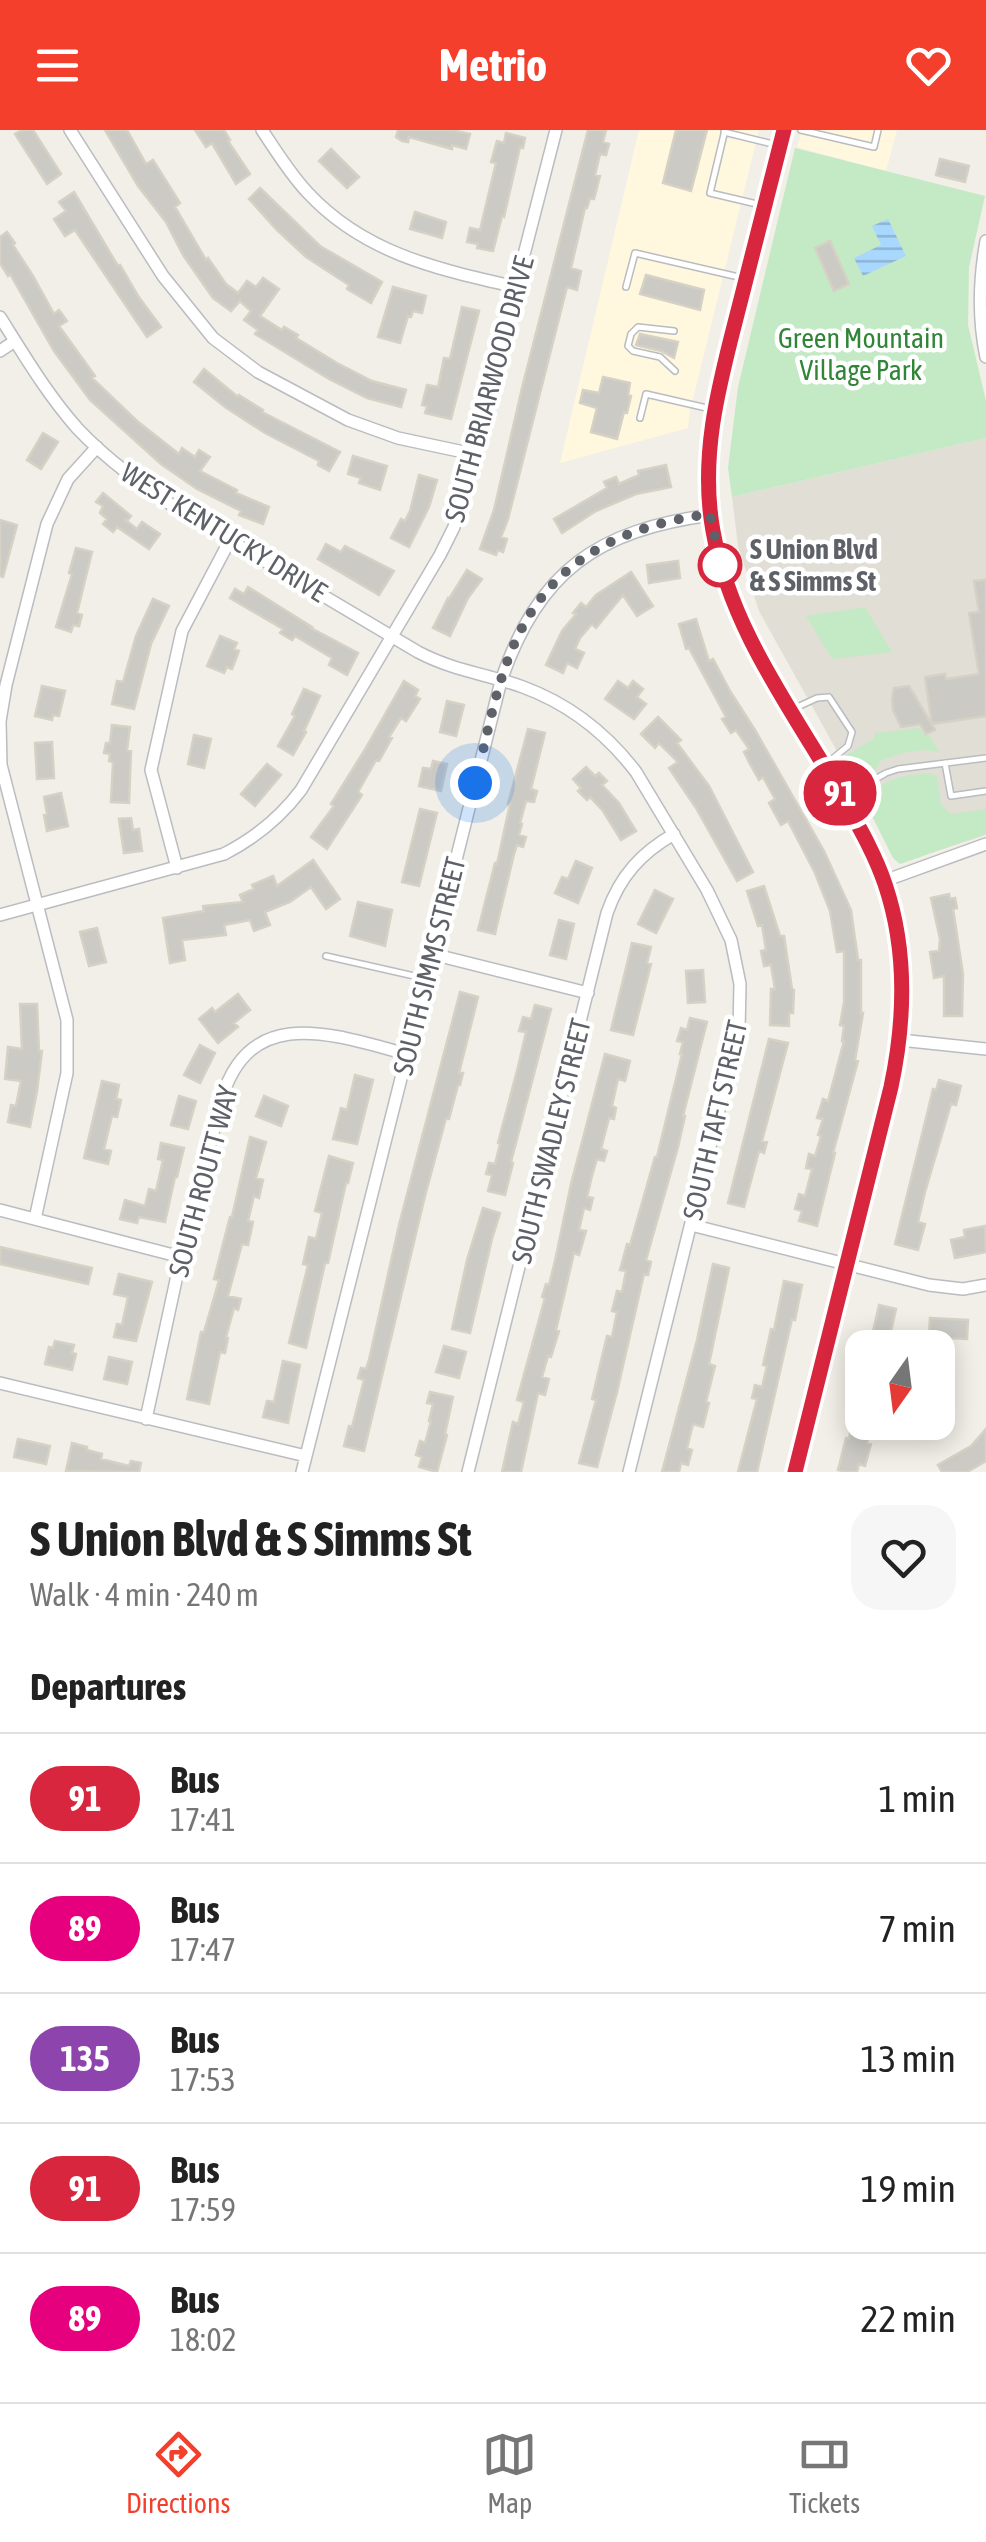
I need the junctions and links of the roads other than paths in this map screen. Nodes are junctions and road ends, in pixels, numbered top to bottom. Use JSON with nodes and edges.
{"nodes":[{"id":1,"x":70,"y":130,"type":"edge"},
{"id":2,"x":262,"y":130,"type":"edge"},
{"id":3,"x":556,"y":130,"type":"edge"},
{"id":4,"x":801,"y":130,"type":"edge"},
{"id":5,"x":878,"y":130,"type":"edge"},
{"id":6,"x":724,"y":131,"type":"edge"},
{"id":7,"x":782,"y":138,"type":"edge"},
{"id":8,"x":764,"y":206,"type":"junction"},
{"id":9,"x":986,"y":242,"type":"edge"},
{"id":10,"x":746,"y":279,"type":"junction"},
{"id":11,"x":516,"y":287,"type":"junction"},
{"id":12,"x":626,"y":287,"type":"dead end"},
{"id":13,"x":0,"y":317,"type":"edge"},
{"id":14,"x":674,"y":331,"type":"dead end"},
{"id":15,"x":15,"y":342,"type":"junction"},
{"id":16,"x":0,"y":352,"type":"edge"},
{"id":17,"x":986,"y":357,"type":"edge"},
{"id":18,"x":675,"y":371,"type":"dead end"},
{"id":19,"x":714,"y":410,"type":"junction"},
{"id":20,"x":640,"y":418,"type":"dead end"},
{"id":21,"x":97,"y":447,"type":"junction"},
{"id":22,"x":473,"y":454,"type":"junction"},
{"id":23,"x":710,"y":514,"type":"junction"},
{"id":24,"x":230,"y":540,"type":"junction"},
{"id":25,"x":392,"y":636,"type":"junction"},
{"id":26,"x":501,"y":680,"type":"junction"},
{"id":27,"x":790,"y":710,"type":"junction"},
{"id":28,"x":986,"y":758,"type":"edge"},
{"id":29,"x":945,"y":763,"type":"junction"},
{"id":30,"x":823,"y":765,"type":"junction"},
{"id":31,"x":986,"y":791,"type":"edge"},
{"id":32,"x":843,"y":798,"type":"junction"},
{"id":33,"x":674,"y":834,"type":"junction"},
{"id":34,"x":986,"y":844,"type":"edge"},
{"id":35,"x":177,"y":868,"type":"junction"},
{"id":36,"x":884,"y":881,"type":"junction"},
{"id":37,"x":38,"y":905,"type":"junction"},
{"id":38,"x":0,"y":915,"type":"edge"},
{"id":39,"x":432,"y":954,"type":"junction"},
{"id":40,"x":326,"y":956,"type":"dead end"},
{"id":41,"x":426,"y":979,"type":"junction"},
{"id":42,"x":588,"y":994,"type":"junction"},
{"id":43,"x":900,"y":1040,"type":"junction"},
{"id":44,"x":986,"y":1049,"type":"edge"},
{"id":45,"x":407,"y":1054,"type":"junction"},
{"id":46,"x":0,"y":1210,"type":"edge"},
{"id":47,"x":35,"y":1219,"type":"junction"},
{"id":48,"x":691,"y":1225,"type":"junction"},
{"id":49,"x":182,"y":1257,"type":"junction"},
{"id":50,"x":848,"y":1264,"type":"junction"},
{"id":51,"x":986,"y":1285,"type":"edge"},
{"id":52,"x":0,"y":1384,"type":"edge"},
{"id":53,"x":146,"y":1419,"type":"junction"},
{"id":54,"x":306,"y":1456,"type":"junction"},
{"id":55,"x":302,"y":1472,"type":"edge"},
{"id":56,"x":468,"y":1472,"type":"edge"},
{"id":57,"x":629,"y":1472,"type":"edge"},
{"id":58,"x":795,"y":1472,"type":"edge"}],
"edges":[{"from":1,"to":22,"type":"street"},
{"from":2,"to":11,"type":"street"},
{"from":3,"to":11,"type":"street","name":"SOUTH BRIARWOOD DRIVE"},
{"from":4,"to":5,"type":"lane"},
{"from":6,"to":7,"type":"lane"},
{"from":6,"to":8,"type":"lane"},
{"from":7,"to":8,"type":"main road"},
{"from":8,"to":10,"type":"main road"},
{"from":9,"to":17,"type":"street"},
{"from":10,"to":12,"type":"lane"},
{"from":10,"to":19,"type":"main road"},
{"from":11,"to":22,"type":"street","name":"SOUTH BRIARWOOD DRIVE"},
{"from":13,"to":15,"type":"street","name":"WEST KENTUCKY DRIVE"},
{"from":14,"to":18,"type":"lane"},
{"from":15,"to":16,"type":"street"},
{"from":15,"to":21,"type":"street","name":"WEST KENTUCKY DRIVE"},
{"from":19,"to":20,"type":"lane"},
{"from":19,"to":23,"type":"main road"},
{"from":21,"to":24,"type":"street","name":"WEST KENTUCKY DRIVE"},
{"from":21,"to":37,"type":"street"},
{"from":22,"to":25,"type":"street","name":"SOUTH BRIARWOOD DRIVE"},
{"from":23,"to":26,"type":"street","name":"SOUTH SIMMS STREET"},
{"from":23,"to":27,"type":"main road"},
{"from":24,"to":25,"type":"street","name":"WEST KENTUCKY DRIVE"},
{"from":24,"to":35,"type":"street"},
{"from":25,"to":26,"type":"street","name":"WEST KENTUCKY DRIVE"},
{"from":25,"to":35,"type":"street","name":"SOUTH BRIARWOOD DRIVE"},
{"from":26,"to":33,"type":"street","name":"SOUTH TAFT STREET"},
{"from":26,"to":39,"type":"street","name":"SOUTH SIMMS STREET"},
{"from":27,"to":30,"type":"main road"},
{"from":27,"to":30,"type":"lane"},
{"from":28,"to":29,"type":"lane"},
{"from":29,"to":31,"type":"lane"},
{"from":29,"to":32,"type":"lane"},
{"from":30,"to":32,"type":"main road"},
{"from":32,"to":36,"type":"main road"},
{"from":33,"to":42,"type":"street","name":"SOUTH SWADLEY STREET"},
{"from":33,"to":48,"type":"street","name":"SOUTH TAFT STREET"},
{"from":34,"to":36,"type":"street"},
{"from":35,"to":37,"type":"street","name":"SOUTH BRIARWOOD DRIVE"},
{"from":36,"to":43,"type":"main road"},
{"from":37,"to":38,"type":"street","name":"SOUTH BRIARWOOD DRIVE"},
{"from":37,"to":47,"type":"street"},
{"from":39,"to":41,"type":"street","name":"SOUTH SIMMS STREET"},
{"from":39,"to":42,"type":"street"},
{"from":40,"to":41,"type":"lane"},
{"from":41,"to":45,"type":"street","name":"SOUTH SIMMS STREET"},
{"from":42,"to":56,"type":"street","name":"SOUTH SWADLEY STREET"},
{"from":43,"to":44,"type":"street"},
{"from":43,"to":50,"type":"main road"},
{"from":45,"to":49,"type":"street","name":"SOUTH ROUTT WAY"},
{"from":45,"to":54,"type":"street","name":"SOUTH SIMMS STREET"},
{"from":46,"to":47,"type":"street"},
{"from":47,"to":49,"type":"street"},
{"from":48,"to":50,"type":"street"},
{"from":48,"to":57,"type":"street","name":"SOUTH TAFT STREET"},
{"from":49,"to":53,"type":"street","name":"SOUTH ROUTT WAY"},
{"from":50,"to":51,"type":"street"},
{"from":50,"to":58,"type":"main road"},
{"from":52,"to":53,"type":"street"},
{"from":53,"to":54,"type":"street"},
{"from":54,"to":55,"type":"street","name":"SOUTH SIMMS STREET"}]}
